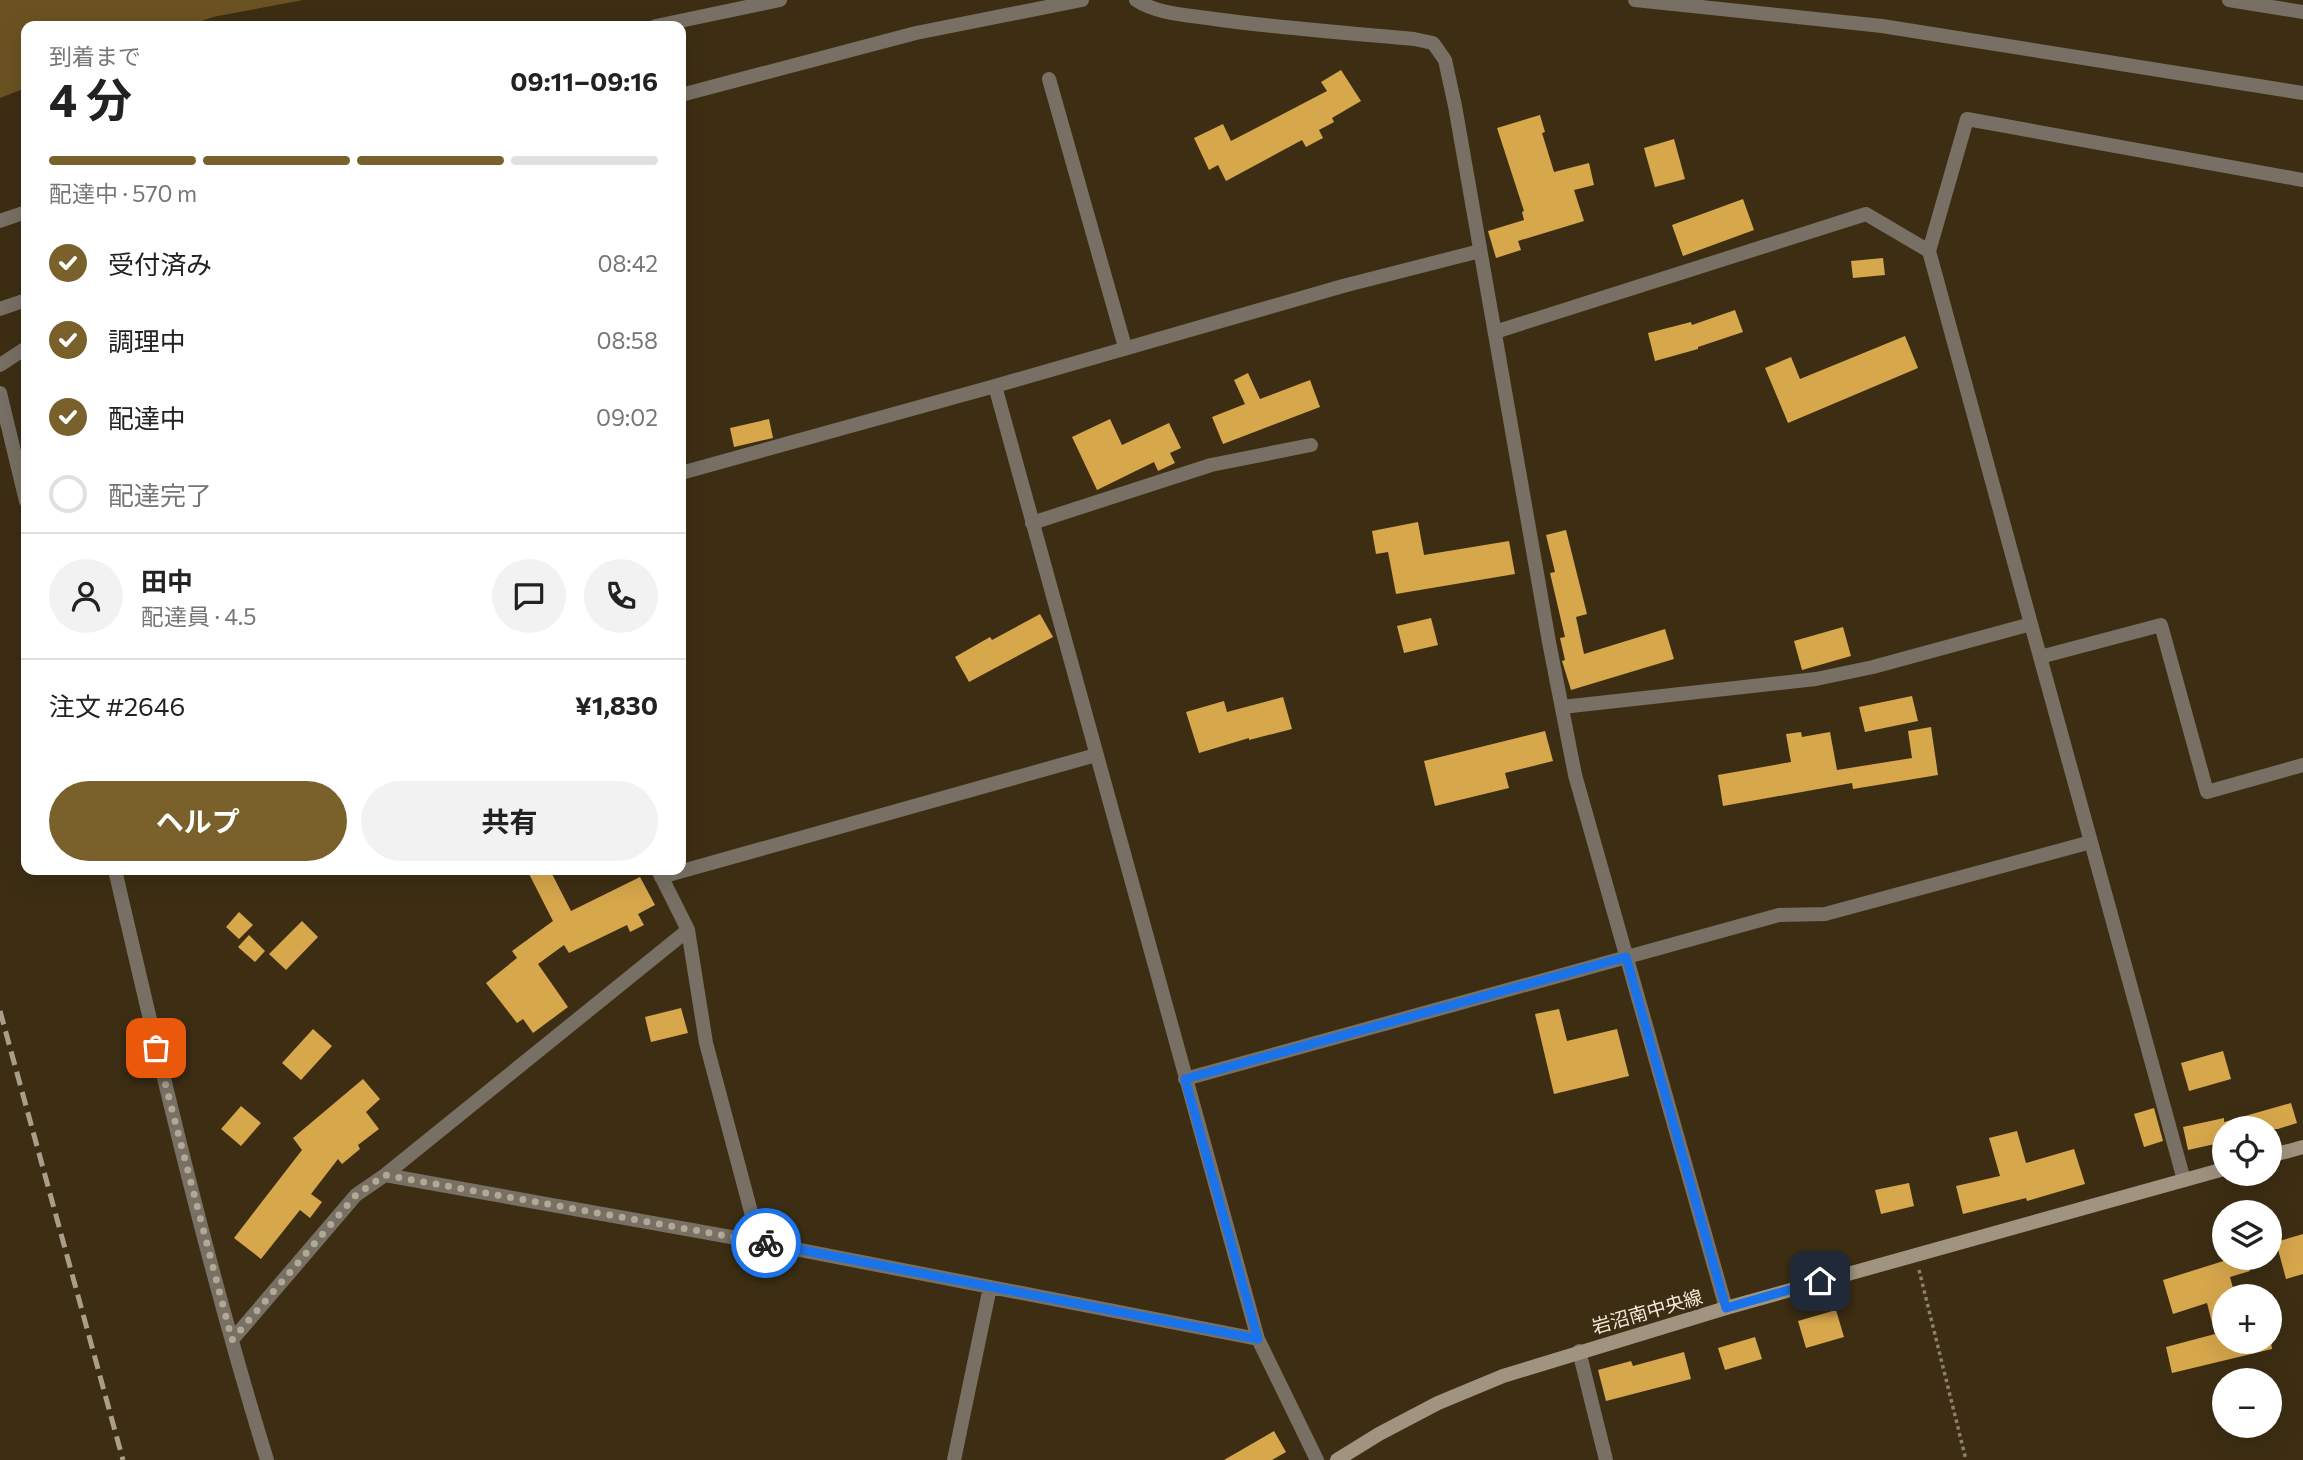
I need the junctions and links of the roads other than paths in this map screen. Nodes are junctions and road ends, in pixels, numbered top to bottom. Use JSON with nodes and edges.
{"nodes":[{"id":1,"x":780,"y":0,"type":"edge"},
{"id":2,"x":1082,"y":0,"type":"edge"},
{"id":3,"x":1136,"y":0,"type":"edge"},
{"id":4,"x":1635,"y":0,"type":"edge"},
{"id":5,"x":2229,"y":0,"type":"edge"},
{"id":6,"x":2303,"y":12,"type":"edge"},
{"id":7,"x":680,"y":21,"type":"edge"},
{"id":8,"x":1049,"y":79,"type":"dead end"},
{"id":9,"x":686,"y":93,"type":"edge"},
{"id":10,"x":2303,"y":93,"type":"edge"},
{"id":11,"x":2303,"y":180,"type":"edge"},
{"id":12,"x":21,"y":214,"type":"edge"},
{"id":13,"x":0,"y":221,"type":"edge"},
{"id":14,"x":1480,"y":251,"type":"junction"},
{"id":15,"x":1929,"y":251,"type":"junction"},
{"id":16,"x":21,"y":302,"type":"edge"},
{"id":17,"x":0,"y":309,"type":"edge"},
{"id":18,"x":1494,"y":332,"type":"junction"},
{"id":19,"x":1125,"y":347,"type":"junction"},
{"id":20,"x":21,"y":351,"type":"edge"},
{"id":21,"x":0,"y":365,"type":"edge"},
{"id":22,"x":995,"y":386,"type":"junction"},
{"id":23,"x":0,"y":393,"type":"edge"},
{"id":24,"x":1311,"y":445,"type":"dead end"},
{"id":25,"x":686,"y":472,"type":"edge"},
{"id":26,"x":21,"y":480,"type":"edge"},
{"id":27,"x":1032,"y":523,"type":"junction"},
{"id":28,"x":2031,"y":624,"type":"junction"},
{"id":29,"x":2040,"y":657,"type":"junction"},
{"id":30,"x":1562,"y":707,"type":"junction"},
{"id":31,"x":1096,"y":755,"type":"junction"},
{"id":32,"x":2303,"y":765,"type":"edge"},
{"id":33,"x":2091,"y":842,"type":"junction"},
{"id":34,"x":686,"y":866,"type":"edge"},
{"id":35,"x":116,"y":875,"type":"edge"},
{"id":36,"x":660,"y":875,"type":"edge"},
{"id":37,"x":688,"y":930,"type":"junction"},
{"id":38,"x":1626,"y":957,"type":"junction"},
{"id":39,"x":1185,"y":1079,"type":"junction"},
{"id":40,"x":2303,"y":1147,"type":"edge"},
{"id":41,"x":2282,"y":1153,"type":"edge"},
{"id":42,"x":2212,"y":1172,"type":"edge"},
{"id":43,"x":385,"y":1175,"type":"junction"},
{"id":44,"x":2184,"y":1180,"type":"junction"},
{"id":45,"x":759,"y":1242,"type":"junction"},
{"id":46,"x":990,"y":1287,"type":"junction"},
{"id":47,"x":1726,"y":1308,"type":"junction"},
{"id":48,"x":1258,"y":1339,"type":"junction"},
{"id":49,"x":232,"y":1340,"type":"junction"},
{"id":50,"x":1579,"y":1351,"type":"junction"},
{"id":51,"x":267,"y":1460,"type":"edge"},
{"id":52,"x":954,"y":1460,"type":"edge"},
{"id":53,"x":1317,"y":1460,"type":"edge"},
{"id":54,"x":1337,"y":1460,"type":"edge"},
{"id":55,"x":1606,"y":1460,"type":"edge"}],
"edges":[{"from":1,"to":7,"type":"street"},
{"from":2,"to":9,"type":"street"},
{"from":3,"to":14,"type":"street"},
{"from":4,"to":10,"type":"street"},
{"from":5,"to":6,"type":"street"},
{"from":8,"to":19,"type":"street"},
{"from":11,"to":15,"type":"street"},
{"from":12,"to":13,"type":"street"},
{"from":14,"to":18,"type":"street"},
{"from":14,"to":19,"type":"street"},
{"from":15,"to":18,"type":"street"},
{"from":15,"to":28,"type":"street"},
{"from":16,"to":17,"type":"street"},
{"from":18,"to":30,"type":"street"},
{"from":19,"to":22,"type":"street"},
{"from":20,"to":21,"type":"street"},
{"from":22,"to":25,"type":"street"},
{"from":22,"to":27,"type":"street"},
{"from":23,"to":26,"type":"street"},
{"from":24,"to":27,"type":"street"},
{"from":27,"to":31,"type":"street"},
{"from":28,"to":29,"type":"street"},
{"from":28,"to":30,"type":"street"},
{"from":29,"to":32,"type":"street"},
{"from":29,"to":33,"type":"street"},
{"from":30,"to":38,"type":"street"},
{"from":31,"to":34,"type":"street"},
{"from":31,"to":39,"type":"street"},
{"from":33,"to":38,"type":"street"},
{"from":33,"to":44,"type":"street"},
{"from":35,"to":49,"type":"street"},
{"from":36,"to":37,"type":"street"},
{"from":37,"to":43,"type":"street"},
{"from":37,"to":45,"type":"street"},
{"from":38,"to":39,"type":"street"},
{"from":38,"to":47,"type":"street"},
{"from":39,"to":48,"type":"street"},
{"from":40,"to":41,"type":"street"},
{"from":42,"to":44,"type":"street","name":"岩沼南中央線"},
{"from":43,"to":45,"type":"street"},
{"from":43,"to":49,"type":"street"},
{"from":44,"to":47,"type":"street","name":"岩沼南中央線"},
{"from":45,"to":46,"type":"street"},
{"from":46,"to":48,"type":"street"},
{"from":46,"to":52,"type":"street"},
{"from":47,"to":50,"type":"street","name":"岩沼南中央線"},
{"from":48,"to":53,"type":"street"},
{"from":49,"to":51,"type":"street"},
{"from":50,"to":54,"type":"street","name":"岩沼南中央線"},
{"from":50,"to":55,"type":"street"}]}
